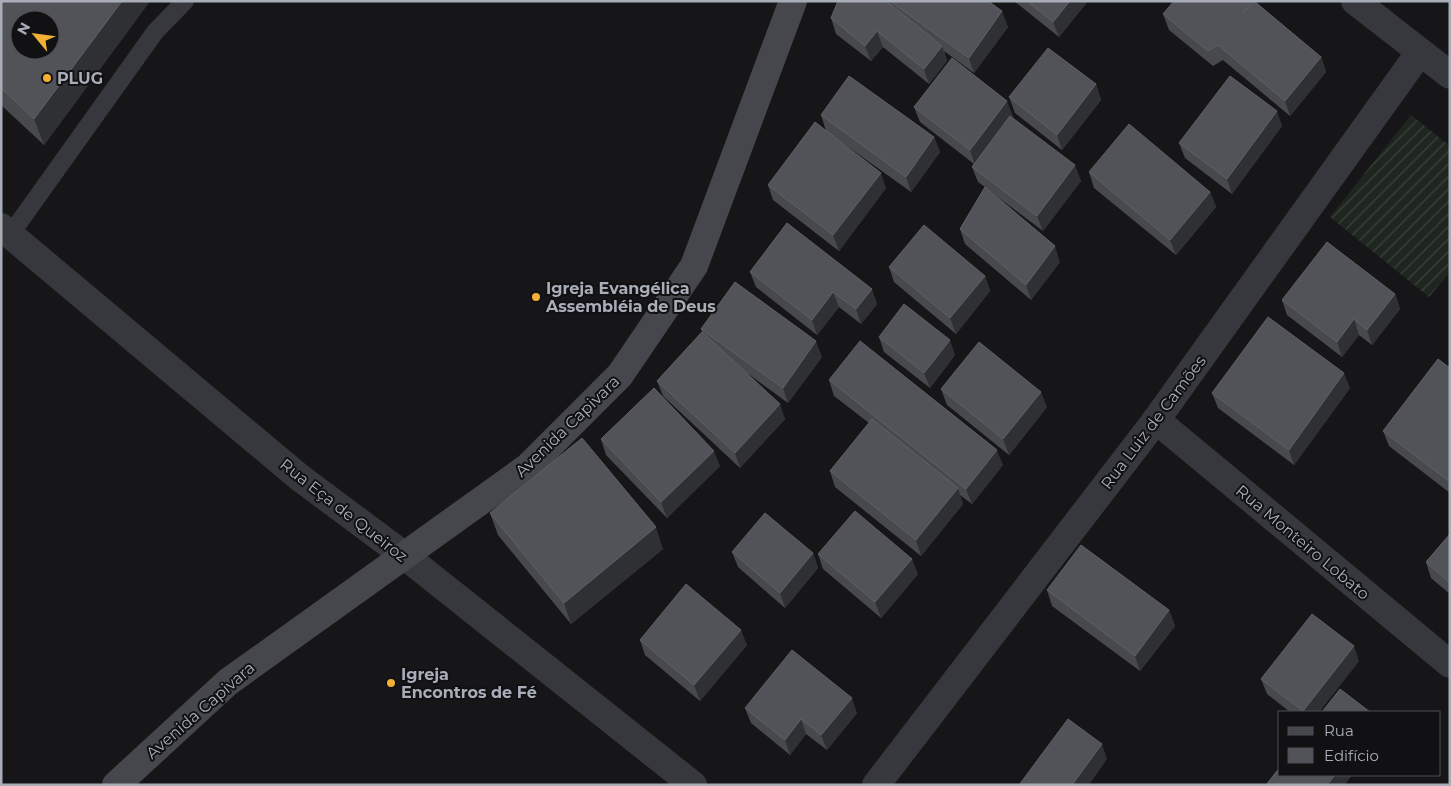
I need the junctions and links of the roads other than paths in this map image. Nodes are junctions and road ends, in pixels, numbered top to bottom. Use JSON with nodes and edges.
{"nodes":[{"id":1,"x":185,"y":1,"type":"edge"},
{"id":2,"x":793,"y":1,"type":"edge"},
{"id":3,"x":1355,"y":1,"type":"edge"},
{"id":4,"x":1420,"y":52,"type":"junction"},
{"id":5,"x":1450,"y":75,"type":"edge"},
{"id":6,"x":6,"y":231,"type":"edge"},
{"id":7,"x":1156,"y":420,"type":"junction"},
{"id":8,"x":405,"y":556,"type":"junction"},
{"id":9,"x":1450,"y":664,"type":"edge"},
{"id":10,"x":116,"y":785,"type":"edge"},
{"id":11,"x":693,"y":785,"type":"edge"},
{"id":12,"x":876,"y":785,"type":"edge"}],
"edges":[{"from":1,"to":6,"type":"lane"},
{"from":2,"to":8,"type":"main road","name":"Avenida Capivara"},
{"from":3,"to":4,"type":"street"},
{"from":4,"to":5,"type":"street"},
{"from":4,"to":7,"type":"street","name":"Rua Luiz de Camões"},
{"from":6,"to":8,"type":"street","name":"Rua Eça de Queiroz"},
{"from":7,"to":9,"type":"street","name":"Rua Monteiro Lobato"},
{"from":7,"to":12,"type":"street","name":"Rua Luiz de Camões"},
{"from":8,"to":10,"type":"main road","name":"Avenida Capivara"},
{"from":8,"to":11,"type":"street","name":"Rua Eça de Queiroz"}]}
